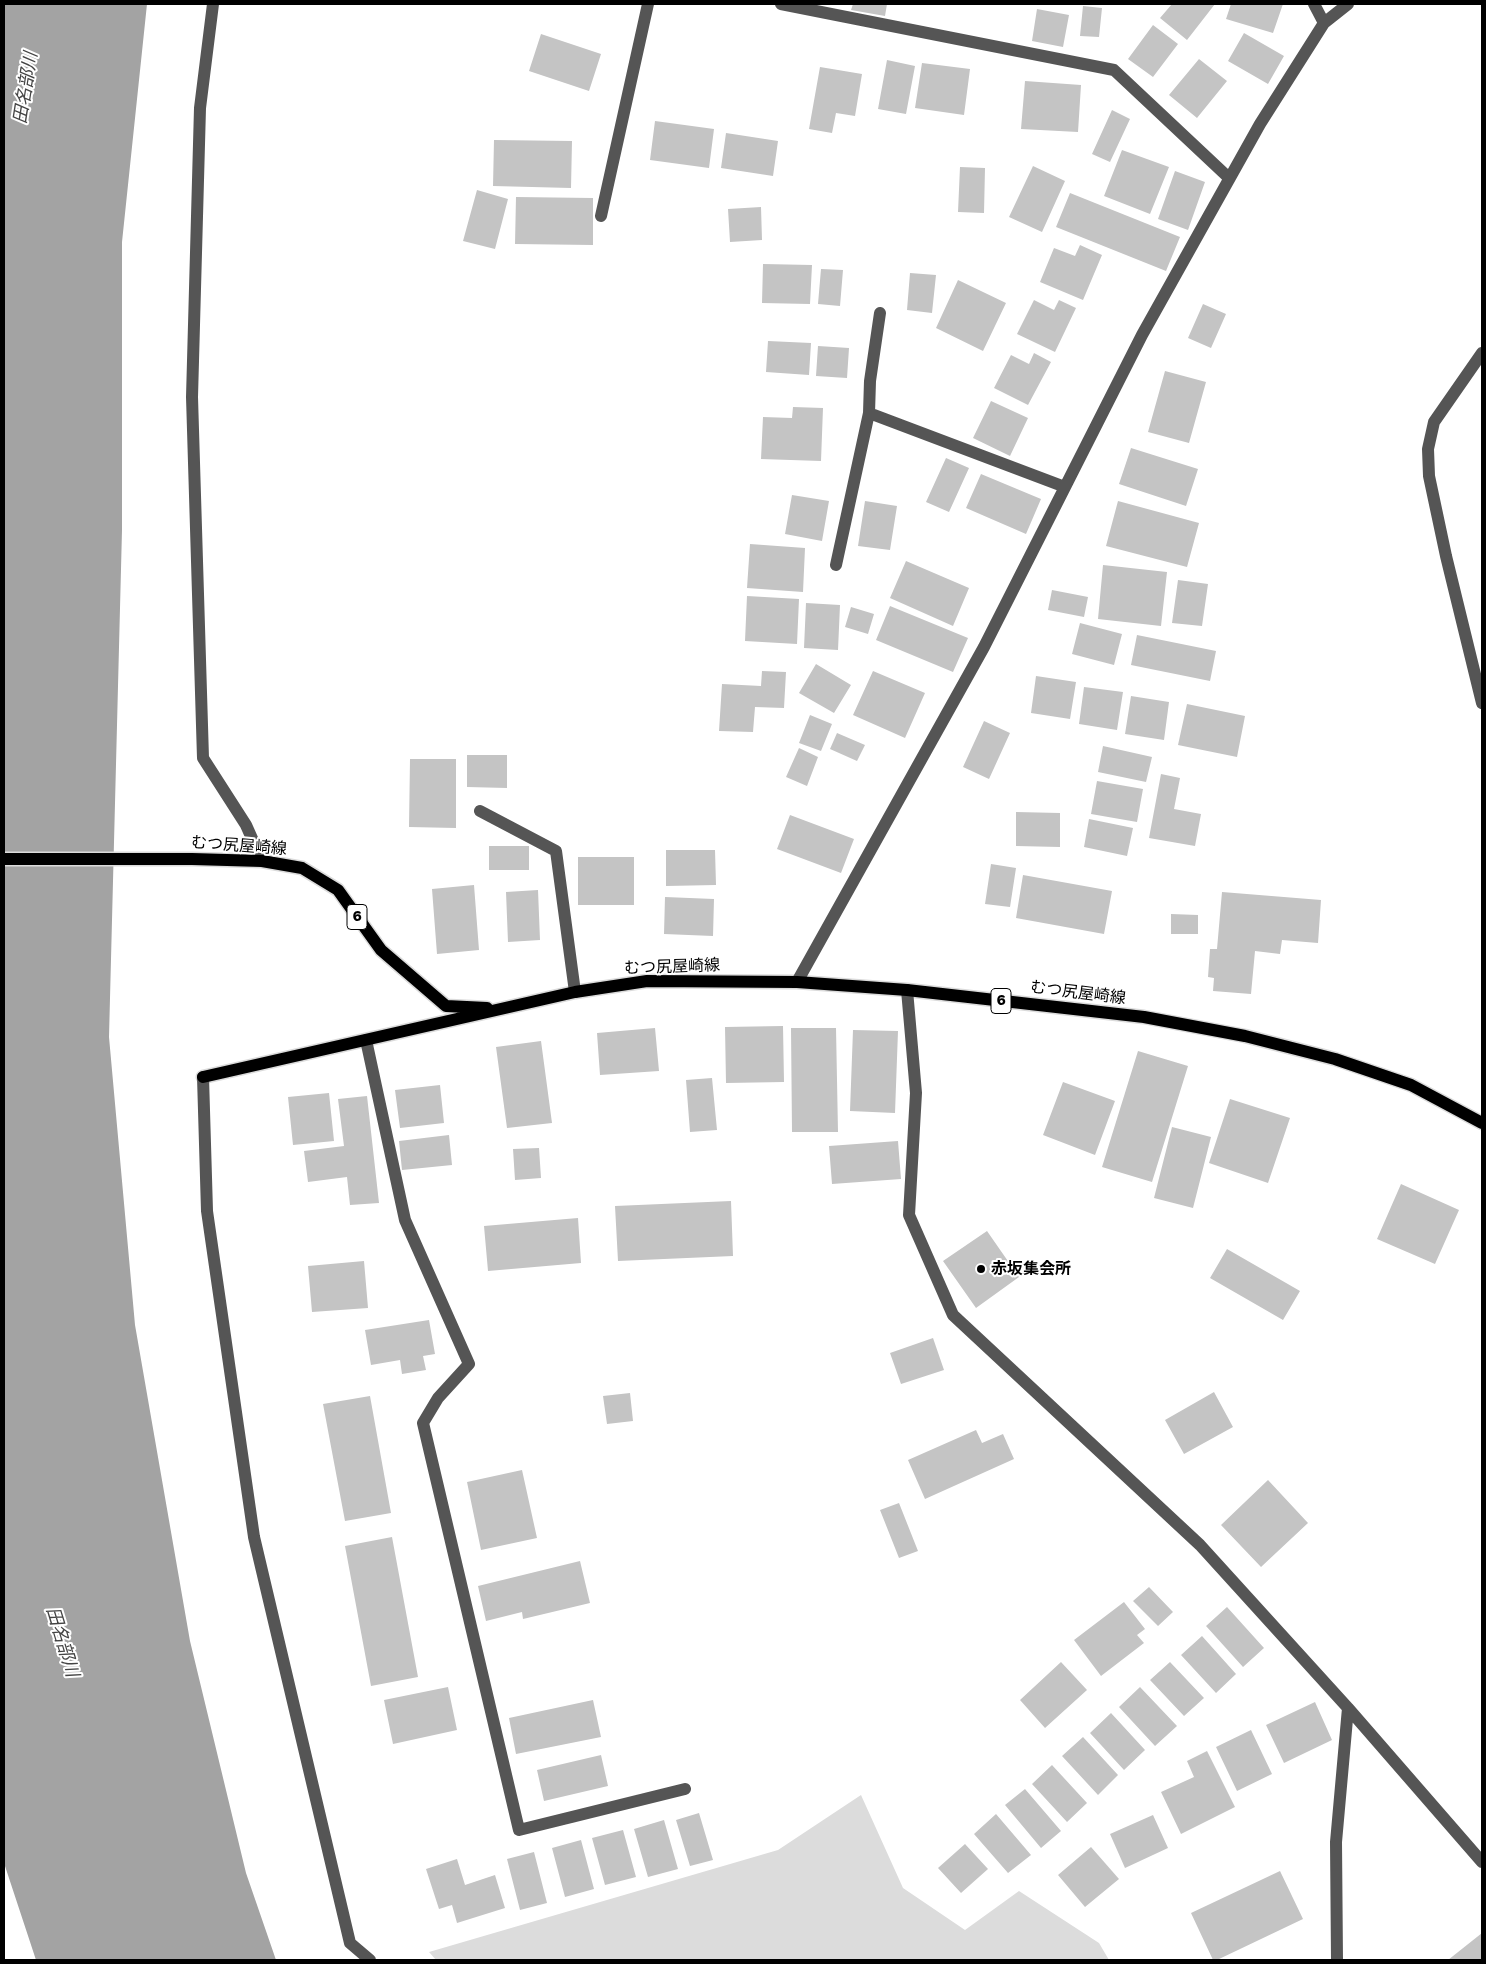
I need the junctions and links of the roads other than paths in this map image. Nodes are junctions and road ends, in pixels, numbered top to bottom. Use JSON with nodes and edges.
{"nodes":[{"id":1,"x":213,"y":4,"type":"edge"},
{"id":2,"x":648,"y":4,"type":"edge"},
{"id":3,"x":781,"y":4,"type":"edge"},
{"id":4,"x":1314,"y":4,"type":"edge"},
{"id":5,"x":1348,"y":4,"type":"edge"},
{"id":6,"x":1324,"y":24,"type":"junction"},
{"id":7,"x":1229,"y":178,"type":"junction"},
{"id":8,"x":601,"y":216,"type":"dead end"},
{"id":9,"x":880,"y":312,"type":"dead end"},
{"id":10,"x":1482,"y":352,"type":"edge"},
{"id":11,"x":870,"y":413,"type":"junction"},
{"id":12,"x":1065,"y":487,"type":"junction"},
{"id":13,"x":836,"y":565,"type":"dead end"},
{"id":14,"x":1482,"y":703,"type":"edge"},
{"id":15,"x":480,"y":811,"type":"dead end"},
{"id":16,"x":4,"y":859,"type":"edge"},
{"id":17,"x":262,"y":861,"type":"junction"},
{"id":18,"x":797,"y":982,"type":"junction"},
{"id":19,"x":907,"y":990,"type":"junction"},
{"id":20,"x":575,"y":992,"type":"junction"},
{"id":21,"x":504,"y":1009,"type":"junction"},
{"id":22,"x":366,"y":1040,"type":"junction"},
{"id":23,"x":203,"y":1077,"type":"joint"},
{"id":24,"x":1482,"y":1123,"type":"edge"},
{"id":25,"x":1348,"y":1708,"type":"junction"},
{"id":26,"x":684,"y":1789,"type":"dead end"},
{"id":27,"x":1482,"y":1862,"type":"edge"},
{"id":28,"x":370,"y":1960,"type":"edge"},
{"id":29,"x":1337,"y":1960,"type":"edge"}],
"edges":[{"from":1,"to":17,"type":"street"},
{"from":2,"to":8,"type":"street"},
{"from":3,"to":7,"type":"street"},
{"from":4,"to":6,"type":"street"},
{"from":5,"to":6,"type":"street"},
{"from":6,"to":7,"type":"street"},
{"from":7,"to":12,"type":"street"},
{"from":9,"to":11,"type":"street"},
{"from":10,"to":14,"type":"street"},
{"from":11,"to":12,"type":"street"},
{"from":11,"to":13,"type":"street"},
{"from":12,"to":18,"type":"street"},
{"from":15,"to":20,"type":"street"},
{"from":16,"to":17,"type":"main road","name":"むつ尻屋崎線","number":"6"},
{"from":17,"to":21,"type":"main road","name":"むつ尻屋崎線","number":"6"},
{"from":18,"to":19,"type":"main road","name":"むつ尻屋崎線","number":"6"},
{"from":18,"to":20,"type":"main road","name":"むつ尻屋崎線","number":"6"},
{"from":19,"to":24,"type":"main road","name":"むつ尻屋崎線","number":"6"},
{"from":19,"to":25,"type":"street"},
{"from":20,"to":21,"type":"main road","name":"むつ尻屋崎線","number":"6"},
{"from":21,"to":22,"type":"main road","name":"むつ尻屋崎線","number":"6"},
{"from":22,"to":23,"type":"main road","name":"むつ尻屋崎線","number":"6"},
{"from":22,"to":26,"type":"street"},
{"from":23,"to":28,"type":"street"},
{"from":25,"to":27,"type":"street"},
{"from":25,"to":29,"type":"street"}]}
